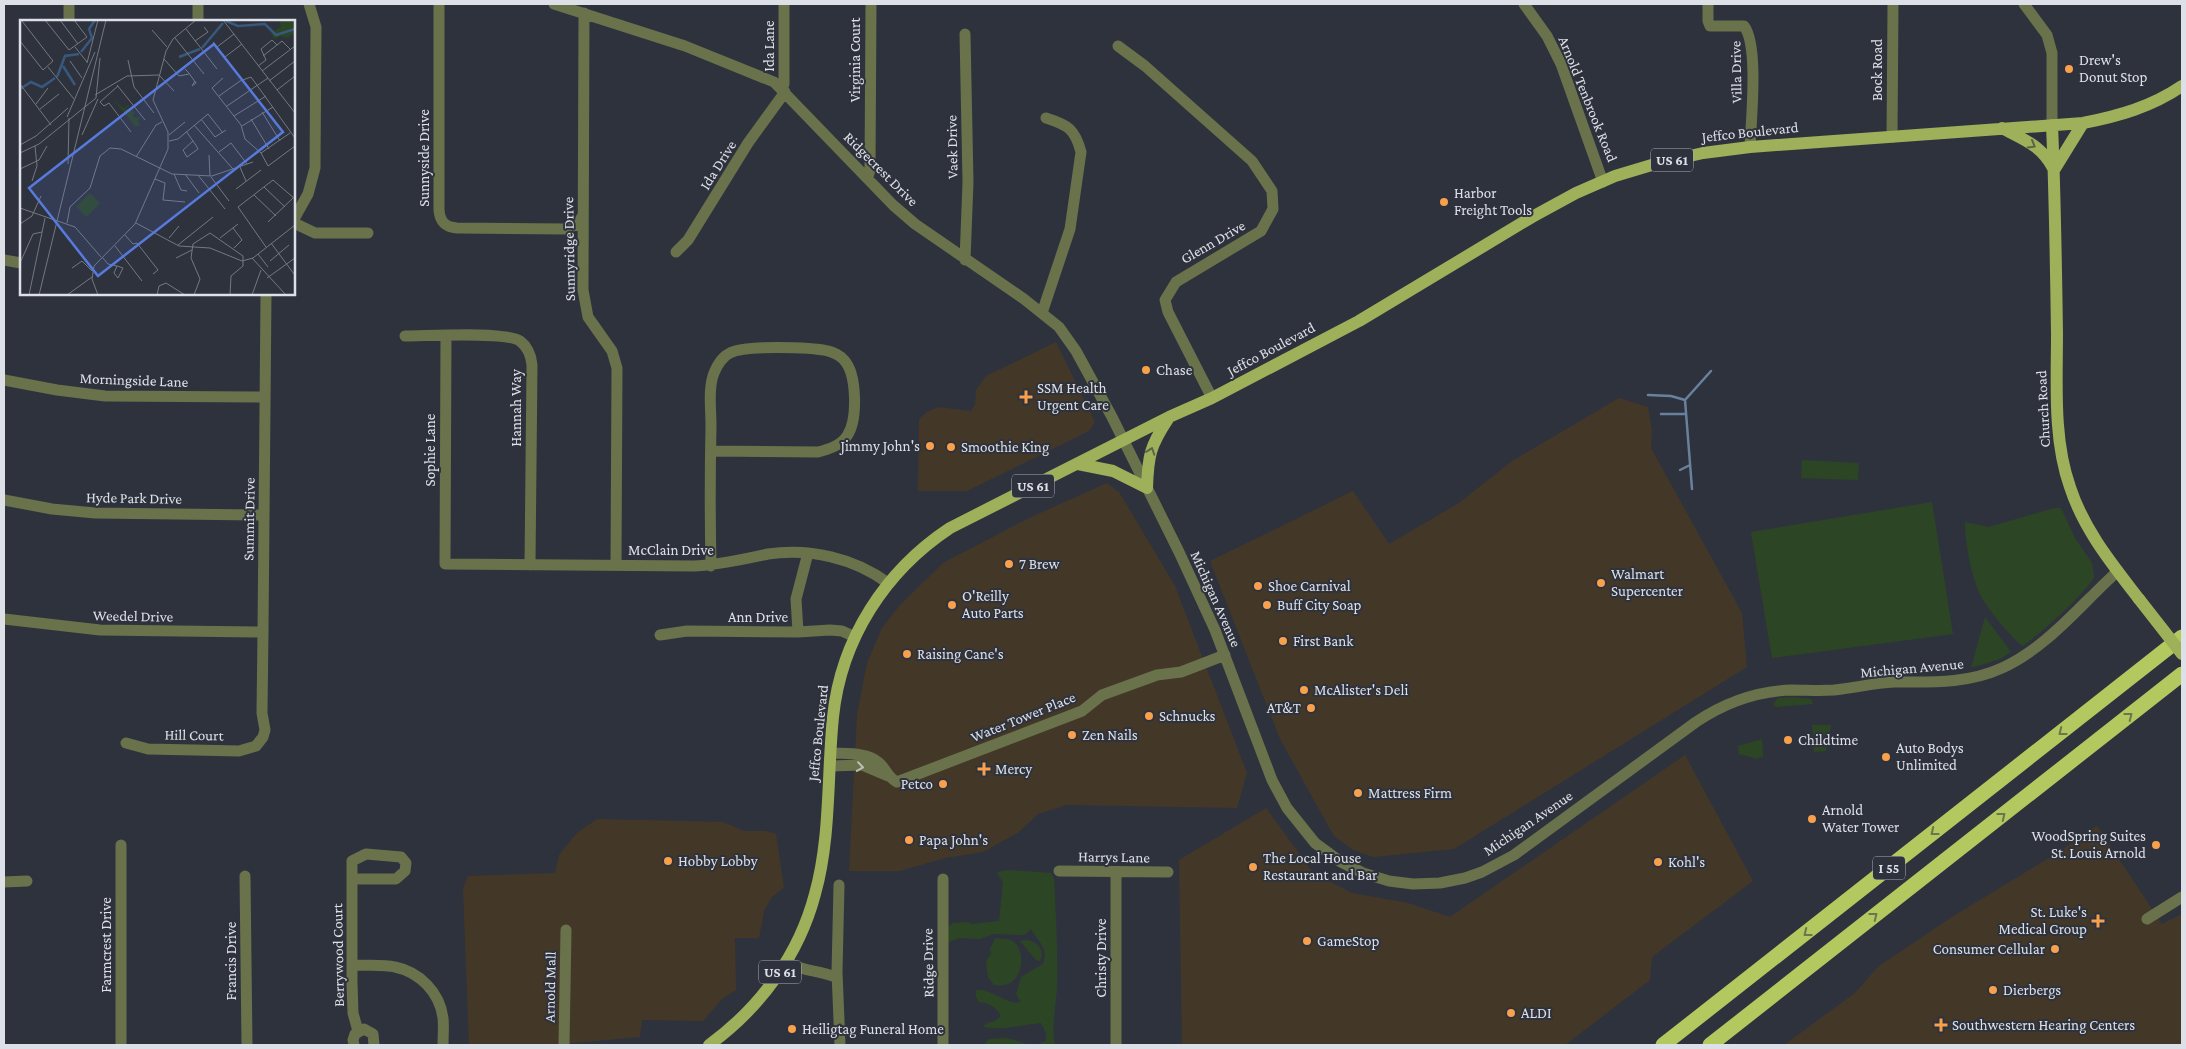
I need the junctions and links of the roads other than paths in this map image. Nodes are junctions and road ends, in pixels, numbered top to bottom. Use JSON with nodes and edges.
{"nodes":[{"id":1,"x":68,"y":4,"type":"edge"},
{"id":2,"x":198,"y":4,"type":"edge"},
{"id":3,"x":309,"y":4,"type":"edge"},
{"id":4,"x":439,"y":4,"type":"edge"},
{"id":5,"x":554,"y":4,"type":"edge"},
{"id":6,"x":784,"y":4,"type":"edge"},
{"id":7,"x":871,"y":4,"type":"edge"},
{"id":8,"x":1524,"y":4,"type":"edge"},
{"id":9,"x":1708,"y":4,"type":"edge"},
{"id":10,"x":1893,"y":4,"type":"edge"},
{"id":11,"x":2024,"y":4,"type":"edge"},
{"id":12,"x":584,"y":13,"type":"junction"},
{"id":13,"x":68,"y":20,"type":"edge"},
{"id":14,"x":198,"y":20,"type":"edge"},
{"id":15,"x":965,"y":34,"type":"dead end"},
{"id":16,"x":1118,"y":46,"type":"dead end"},
{"id":17,"x":2182,"y":86,"type":"edge"},
{"id":18,"x":783,"y":90,"type":"junction"},
{"id":19,"x":1046,"y":118,"type":"dead end"},
{"id":20,"x":2083,"y":123,"type":"junction"},
{"id":21,"x":2052,"y":125,"type":"junction"},
{"id":22,"x":2002,"y":128,"type":"junction"},
{"id":23,"x":1892,"y":137,"type":"junction"},
{"id":24,"x":1750,"y":147,"type":"junction"},
{"id":25,"x":2054,"y":170,"type":"junction"},
{"id":26,"x":868,"y":177,"type":"junction"},
{"id":27,"x":1604,"y":182,"type":"junction"},
{"id":28,"x":583,"y":214,"type":"junction"},
{"id":29,"x":295,"y":217,"type":"edge"},
{"id":30,"x":295,"y":223,"type":"edge"},
{"id":31,"x":368,"y":233,"type":"dead end"},
{"id":32,"x":676,"y":252,"type":"dead end"},
{"id":33,"x":4,"y":260,"type":"edge"},
{"id":34,"x":966,"y":260,"type":"junction"},
{"id":35,"x":20,"y":263,"type":"edge"},
{"id":36,"x":266,"y":295,"type":"edge"},
{"id":37,"x":1042,"y":313,"type":"junction"},
{"id":38,"x":405,"y":336,"type":"dead end"},
{"id":39,"x":446,"y":336,"type":"junction"},
{"id":40,"x":4,"y":380,"type":"edge"},
{"id":41,"x":265,"y":397,"type":"junction"},
{"id":42,"x":1212,"y":398,"type":"junction"},
{"id":43,"x":1169,"y":417,"type":"junction"},
{"id":44,"x":1122,"y":441,"type":"junction"},
{"id":45,"x":711,"y":451,"type":"junction"},
{"id":46,"x":1078,"y":464,"type":"junction"},
{"id":47,"x":1146,"y":488,"type":"junction"},
{"id":48,"x":4,"y":500,"type":"edge"},
{"id":49,"x":264,"y":515,"type":"junction"},
{"id":50,"x":808,"y":553,"type":"junction"},
{"id":51,"x":445,"y":564,"type":"joint"},
{"id":52,"x":530,"y":565,"type":"junction"},
{"id":53,"x":616,"y":565,"type":"junction"},
{"id":54,"x":710,"y":566,"type":"junction"},
{"id":55,"x":2118,"y":571,"type":"junction"},
{"id":56,"x":888,"y":583,"type":"junction"},
{"id":57,"x":4,"y":620,"type":"edge"},
{"id":58,"x":263,"y":632,"type":"junction"},
{"id":59,"x":798,"y":632,"type":"junction"},
{"id":60,"x":660,"y":635,"type":"dead end"},
{"id":61,"x":855,"y":637,"type":"junction"},
{"id":62,"x":2182,"y":637,"type":"edge"},
{"id":63,"x":2182,"y":654,"type":"edge"},
{"id":64,"x":1225,"y":655,"type":"junction"},
{"id":65,"x":2182,"y":674,"type":"edge"},
{"id":66,"x":260,"y":742,"type":"joint"},
{"id":67,"x":126,"y":743,"type":"dead end"},
{"id":68,"x":831,"y":753,"type":"junction"},
{"id":69,"x":830,"y":766,"type":"junction"},
{"id":70,"x":888,"y":776,"type":"junction"},
{"id":71,"x":121,"y":845,"type":"dead end"},
{"id":72,"x":1059,"y":871,"type":"dead end"},
{"id":73,"x":1116,"y":872,"type":"junction"},
{"id":74,"x":1168,"y":872,"type":"dead end"},
{"id":75,"x":245,"y":876,"type":"dead end"},
{"id":76,"x":352,"y":879,"type":"dead end"},
{"id":77,"x":943,"y":879,"type":"dead end"},
{"id":78,"x":27,"y":881,"type":"dead end"},
{"id":79,"x":4,"y":882,"type":"edge"},
{"id":80,"x":839,"y":885,"type":"dead end"},
{"id":81,"x":2182,"y":897,"type":"edge"},
{"id":82,"x":2146,"y":918,"type":"dead end"},
{"id":83,"x":566,"y":930,"type":"dead end"},
{"id":84,"x":787,"y":962,"type":"junction"},
{"id":85,"x":352,"y":965,"type":"junction"},
{"id":86,"x":837,"y":978,"type":"junction"},
{"id":87,"x":1767,"y":1001,"type":"junction"},
{"id":88,"x":358,"y":1031,"type":"junction"},
{"id":89,"x":1678,"y":1034,"type":"junction"},
{"id":90,"x":121,"y":1045,"type":"edge"},
{"id":91,"x":247,"y":1045,"type":"edge"},
{"id":92,"x":354,"y":1045,"type":"edge"},
{"id":93,"x":374,"y":1045,"type":"edge"},
{"id":94,"x":443,"y":1045,"type":"edge"},
{"id":95,"x":564,"y":1045,"type":"edge"},
{"id":96,"x":709,"y":1045,"type":"edge"},
{"id":97,"x":840,"y":1045,"type":"edge"},
{"id":98,"x":943,"y":1045,"type":"edge"},
{"id":99,"x":1116,"y":1045,"type":"edge"},
{"id":100,"x":1658,"y":1045,"type":"edge"},
{"id":101,"x":1664,"y":1045,"type":"edge"},
{"id":102,"x":1710,"y":1045,"type":"edge"},
{"id":103,"x":1727,"y":1045,"type":"edge"}],
"edges":[{"from":1,"to":13,"type":"street"},
{"from":2,"to":14,"type":"street"},
{"from":3,"to":29,"type":"street"},
{"from":4,"to":28,"type":"street","name":"Sunnyside Drive"},
{"from":5,"to":12,"type":"street","name":"Ridgecrest Drive"},
{"from":6,"to":18,"type":"street","name":"Ida Lane"},
{"from":7,"to":26,"type":"street","name":"Virginia Court"},
{"from":8,"to":27,"type":"street","name":"Arnold Tenbrook Road"},
{"from":9,"to":24,"type":"street","name":"Villa Drive"},
{"from":10,"to":23,"type":"street","name":"Bock Road"},
{"from":11,"to":21,"type":"street"},
{"from":12,"to":18,"type":"street","name":"Ridgecrest Drive"},
{"from":12,"to":28,"type":"street","name":"Sunnyridge Drive"},
{"from":15,"to":34,"type":"street","name":"Vaek Drive"},
{"from":16,"to":42,"type":"street","name":"Glenn Drive"},
{"from":17,"to":20,"type":"main road","name":"Jeffco Boulevard","number":"US 61"},
{"from":18,"to":26,"type":"street","name":"Ridgecrest Drive"},
{"from":18,"to":32,"type":"street","name":"Ida Drive"},
{"from":19,"to":37,"type":"street"},
{"from":20,"to":21,"type":"main road","name":"Jeffco Boulevard","number":"US 61"},
{"from":20,"to":25,"type":"main road"},
{"from":21,"to":22,"type":"main road","name":"Jeffco Boulevard","number":"US 61"},
{"from":21,"to":25,"type":"main road","name":"Church Road"},
{"from":22,"to":23,"type":"main road","name":"Jeffco Boulevard","number":"US 61"},
{"from":22,"to":25,"type":"main road","one_way":true},
{"from":23,"to":24,"type":"main road","name":"Jeffco Boulevard","number":"US 61"},
{"from":24,"to":27,"type":"main road","name":"Jeffco Boulevard","number":"US 61"},
{"from":25,"to":55,"type":"main road","name":"Church Road"},
{"from":26,"to":34,"type":"street","name":"Ridgecrest Drive"},
{"from":27,"to":42,"type":"main road","name":"Jeffco Boulevard","number":"US 61"},
{"from":28,"to":53,"type":"street","name":"Sunnyridge Drive"},
{"from":30,"to":31,"type":"street"},
{"from":33,"to":35,"type":"street"},
{"from":34,"to":37,"type":"street","name":"Ridgecrest Drive"},
{"from":36,"to":41,"type":"street","name":"Summit Drive"},
{"from":37,"to":44,"type":"street","name":"Ridgecrest Drive"},
{"from":38,"to":39,"type":"street","name":"Hannah Way"},
{"from":39,"to":51,"type":"street","name":"Sophie Lane"},
{"from":39,"to":52,"type":"street","name":"Hannah Way"},
{"from":40,"to":41,"type":"street","name":"Morningside Lane"},
{"from":41,"to":49,"type":"street","name":"Summit Drive"},
{"from":42,"to":43,"type":"main road","name":"Jeffco Boulevard","number":"US 61"},
{"from":43,"to":44,"type":"main road","name":"Jeffco Boulevard","number":"US 61"},
{"from":47,"to":43,"type":"main road","one_way":true},
{"from":44,"to":46,"type":"main road","name":"Jeffco Boulevard","number":"US 61"},
{"from":44,"to":47,"type":"street","name":"Michigan Avenue"},
{"from":45,"to":45,"type":"street"},
{"from":45,"to":54,"type":"street"},
{"from":46,"to":47,"type":"main road"},
{"from":46,"to":56,"type":"main road","name":"Jeffco Boulevard","number":"US 61"},
{"from":47,"to":64,"type":"street","name":"Michigan Avenue"},
{"from":48,"to":49,"type":"street","name":"Hyde Park Drive"},
{"from":49,"to":58,"type":"street","name":"Summit Drive"},
{"from":50,"to":54,"type":"street","name":"McClain Drive"},
{"from":50,"to":56,"type":"street","name":"McClain Drive"},
{"from":50,"to":59,"type":"street"},
{"from":51,"to":52,"type":"street","name":"McClain Drive"},
{"from":52,"to":53,"type":"street","name":"McClain Drive"},
{"from":53,"to":54,"type":"street","name":"McClain Drive"},
{"from":55,"to":63,"type":"main road","name":"Church Road","bridge":true},
{"from":55,"to":64,"type":"street","name":"Michigan Avenue"},
{"from":56,"to":61,"type":"main road","name":"Jeffco Boulevard","number":"US 61"},
{"from":57,"to":58,"type":"street","name":"Weedel Drive"},
{"from":58,"to":66,"type":"street","name":"Summit Drive"},
{"from":59,"to":60,"type":"street","name":"Ann Drive"},
{"from":59,"to":61,"type":"street","name":"Ann Drive"},
{"from":61,"to":68,"type":"main road","name":"Jeffco Boulevard","number":"US 61"},
{"from":62,"to":89,"type":"highway","number":"I 55","one_way":true},
{"from":64,"to":70,"type":"street","name":"Water Tower Place"},
{"from":87,"to":65,"type":"highway","number":"I 55","one_way":true},
{"from":66,"to":67,"type":"street","name":"Hill Court"},
{"from":68,"to":69,"type":"main road","name":"Jeffco Boulevard","number":"US 61"},
{"from":68,"to":70,"type":"street"},
{"from":69,"to":70,"type":"street","name":"Water Tower Place","one_way":true},
{"from":69,"to":84,"type":"main road","name":"Jeffco Boulevard","number":"US 61"},
{"from":71,"to":90,"type":"street","name":"Farmcrest Drive"},
{"from":72,"to":73,"type":"street","name":"Harrys Lane"},
{"from":73,"to":74,"type":"street","name":"Harrys Lane"},
{"from":73,"to":99,"type":"street","name":"Christy Drive"},
{"from":75,"to":91,"type":"street","name":"Francis Drive"},
{"from":76,"to":85,"type":"street","name":"Berrywood Court"},
{"from":77,"to":98,"type":"street","name":"Ridge Drive"},
{"from":78,"to":79,"type":"street"},
{"from":80,"to":86,"type":"street"},
{"from":81,"to":82,"type":"street"},
{"from":83,"to":95,"type":"street","name":"Arnold Mall"},
{"from":84,"to":86,"type":"street"},
{"from":84,"to":96,"type":"main road","name":"Jeffco Boulevard","number":"US 61"},
{"from":85,"to":88,"type":"street","name":"Berrywood Court"},
{"from":85,"to":94,"type":"street"},
{"from":86,"to":97,"type":"street"},
{"from":87,"to":102,"type":"highway","number":"I 55"},
{"from":87,"to":103,"type":"highway"},
{"from":88,"to":92,"type":"street","name":"Berrywood Court"},
{"from":88,"to":93,"type":"street"},
{"from":89,"to":100,"type":"highway"},
{"from":89,"to":101,"type":"highway","number":"I 55"}]}
